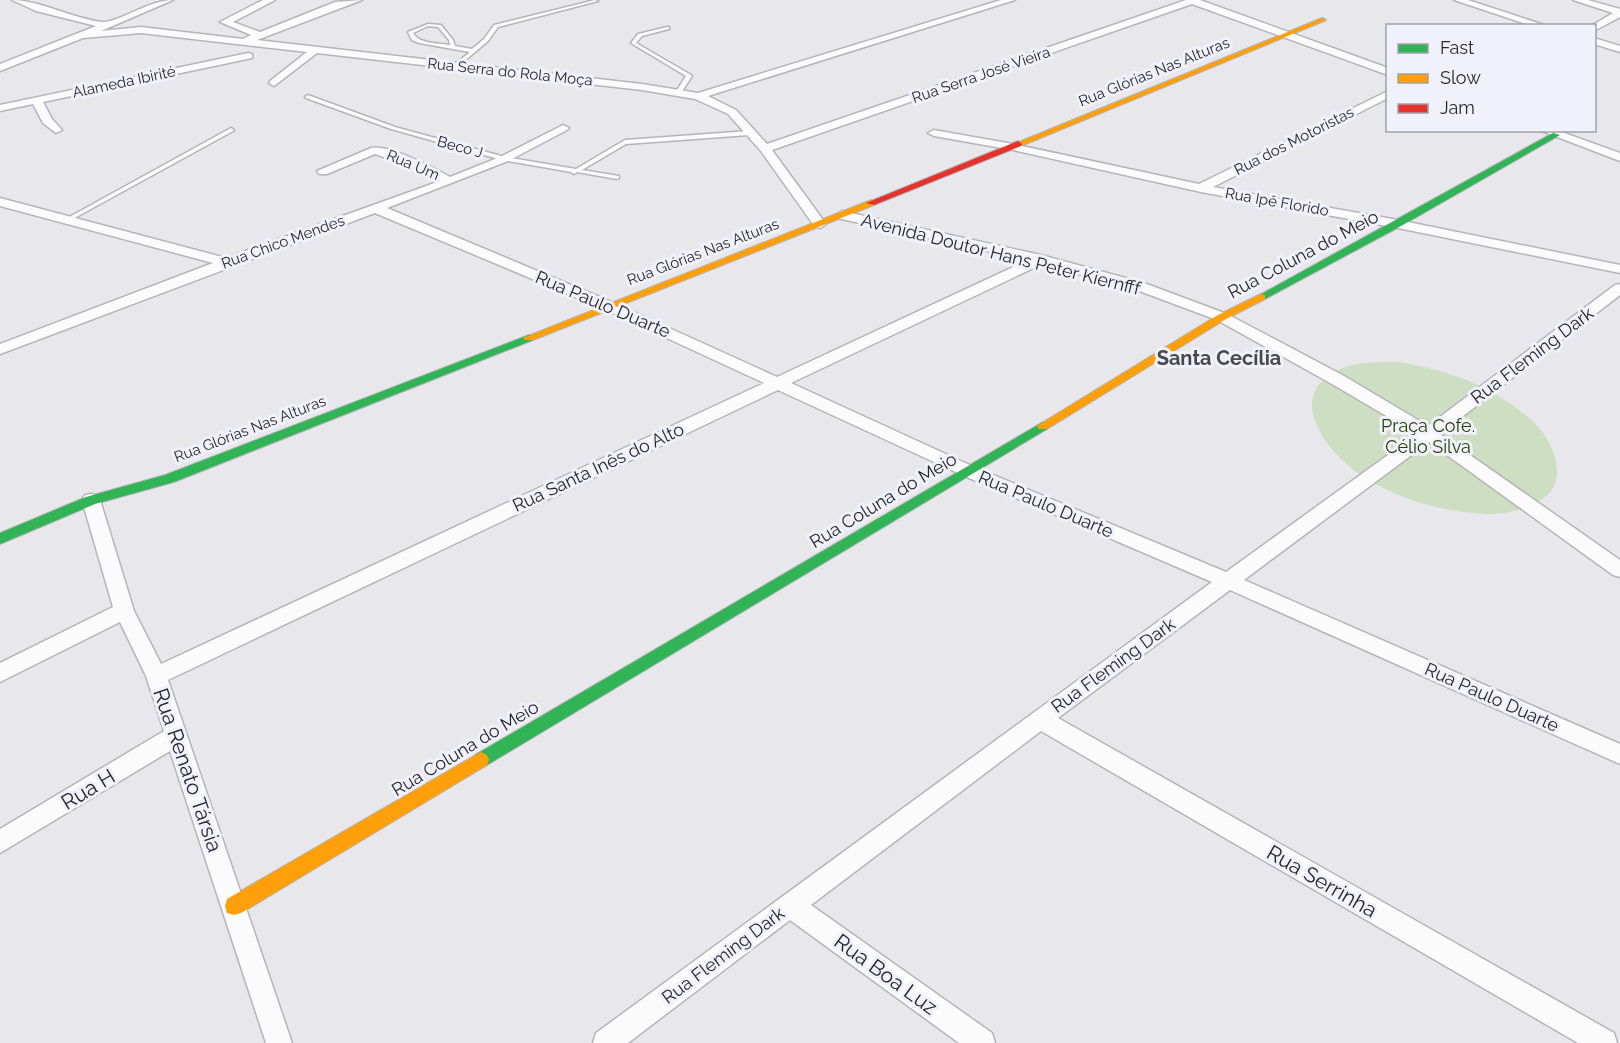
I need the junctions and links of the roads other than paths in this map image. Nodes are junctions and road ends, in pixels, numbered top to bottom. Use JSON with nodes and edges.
{"nodes":[{"id":1,"x":168,"y":0,"type":"edge"},
{"id":2,"x":270,"y":0,"type":"edge"},
{"id":3,"x":357,"y":0,"type":"edge"},
{"id":4,"x":1010,"y":0,"type":"edge"},
{"id":5,"x":1459,"y":0,"type":"edge"},
{"id":6,"x":1578,"y":0,"type":"edge"},
{"id":7,"x":12,"y":1,"type":"edge"},
{"id":8,"x":596,"y":1,"type":"edge"},
{"id":9,"x":1195,"y":1,"type":"edge"},
{"id":10,"x":55,"y":3,"type":"dead end"},
{"id":11,"x":39,"y":9,"type":"junction"},
{"id":12,"x":1620,"y":12,"type":"edge"},
{"id":13,"x":123,"y":18,"type":"junction"},
{"id":14,"x":1322,"y":20,"type":"dead end"},
{"id":15,"x":1537,"y":24,"type":"edge"},
{"id":16,"x":105,"y":25,"type":"junction"},
{"id":17,"x":1596,"y":27,"type":"edge"},
{"id":18,"x":667,"y":28,"type":"dead end"},
{"id":19,"x":141,"y":30,"type":"junction"},
{"id":20,"x":83,"y":35,"type":"junction"},
{"id":21,"x":1287,"y":35,"type":"junction"},
{"id":22,"x":259,"y":36,"type":"junction"},
{"id":23,"x":244,"y":42,"type":"junction"},
{"id":24,"x":1596,"y":42,"type":"edge"},
{"id":25,"x":453,"y":47,"type":"junction"},
{"id":26,"x":1620,"y":49,"type":"edge"},
{"id":27,"x":315,"y":50,"type":"junction"},
{"id":28,"x":474,"y":51,"type":"junction"},
{"id":29,"x":248,"y":56,"type":"dead end"},
{"id":30,"x":456,"y":66,"type":"junction"},
{"id":31,"x":0,"y":68,"type":"edge"},
{"id":32,"x":1386,"y":71,"type":"edge"},
{"id":33,"x":274,"y":83,"type":"dead end"},
{"id":34,"x":678,"y":93,"type":"junction"},
{"id":35,"x":1386,"y":95,"type":"edge"},
{"id":36,"x":698,"y":96,"type":"junction"},
{"id":37,"x":308,"y":97,"type":"dead end"},
{"id":38,"x":37,"y":101,"type":"junction"},
{"id":39,"x":0,"y":108,"type":"edge"},
{"id":40,"x":563,"y":128,"type":"dead end"},
{"id":41,"x":56,"y":130,"type":"dead end"},
{"id":42,"x":231,"y":130,"type":"dead end"},
{"id":43,"x":749,"y":133,"type":"junction"},
{"id":44,"x":934,"y":133,"type":"dead end"},
{"id":45,"x":1550,"y":133,"type":"edge"},
{"id":46,"x":1013,"y":147,"type":"junction"},
{"id":47,"x":765,"y":149,"type":"junction"},
{"id":48,"x":1620,"y":157,"type":"edge"},
{"id":49,"x":504,"y":159,"type":"junction"},
{"id":50,"x":323,"y":171,"type":"dead end"},
{"id":51,"x":574,"y":172,"type":"junction"},
{"id":52,"x":616,"y":177,"type":"dead end"},
{"id":53,"x":450,"y":181,"type":"junction"},
{"id":54,"x":1201,"y":188,"type":"junction"},
{"id":55,"x":0,"y":201,"type":"edge"},
{"id":56,"x":375,"y":208,"type":"junction"},
{"id":57,"x":842,"y":215,"type":"junction"},
{"id":58,"x":67,"y":220,"type":"junction"},
{"id":59,"x":820,"y":224,"type":"junction"},
{"id":60,"x":1398,"y":224,"type":"junction"},
{"id":61,"x":1041,"y":259,"type":"junction"},
{"id":62,"x":227,"y":262,"type":"junction"},
{"id":63,"x":1620,"y":269,"type":"edge"},
{"id":64,"x":1620,"y":288,"type":"edge"},
{"id":65,"x":609,"y":306,"type":"junction"},
{"id":66,"x":1222,"y":317,"type":"junction"},
{"id":67,"x":0,"y":349,"type":"edge"},
{"id":68,"x":779,"y":382,"type":"junction"},
{"id":69,"x":1429,"y":434,"type":"junction"},
{"id":70,"x":968,"y":471,"type":"junction"},
{"id":71,"x":91,"y":500,"type":"junction"},
{"id":72,"x":0,"y":539,"type":"edge"},
{"id":73,"x":1620,"y":570,"type":"edge"},
{"id":74,"x":1228,"y":581,"type":"junction"},
{"id":75,"x":123,"y":611,"type":"junction"},
{"id":76,"x":0,"y":673,"type":"edge"},
{"id":77,"x":156,"y":676,"type":"junction"},
{"id":78,"x":1040,"y":719,"type":"junction"},
{"id":79,"x":175,"y":736,"type":"junction"},
{"id":80,"x":1620,"y":754,"type":"edge"},
{"id":81,"x":0,"y":842,"type":"edge"},
{"id":82,"x":790,"y":905,"type":"junction"},
{"id":83,"x":234,"y":906,"type":"junction"},
{"id":84,"x":279,"y":1043,"type":"edge"},
{"id":85,"x":606,"y":1043,"type":"edge"},
{"id":86,"x":982,"y":1043,"type":"edge"},
{"id":87,"x":1604,"y":1043,"type":"edge"}],
"edges":[{"from":1,"to":13,"type":"street"},
{"from":2,"to":22,"type":"street"},
{"from":3,"to":22,"type":"street"},
{"from":4,"to":36,"type":"street"},
{"from":5,"to":15,"type":"street"},
{"from":6,"to":12,"type":"street"},
{"from":7,"to":11,"type":"street"},
{"from":8,"to":28,"type":"lane"},
{"from":9,"to":21,"type":"street"},
{"from":9,"to":47,"type":"street","name":"Rua Serra José Vieira"},
{"from":10,"to":11,"type":"street"},
{"from":11,"to":16,"type":"street"},
{"from":12,"to":17,"type":"street"},
{"from":13,"to":16,"type":"street"},
{"from":13,"to":19,"type":"street","name":"Rua Serra do Rola Moça"},
{"from":14,"to":21,"type":"street","name":"Rua Glórias Nas Alturas"},
{"from":16,"to":20,"type":"street"},
{"from":18,"to":34,"type":"lane"},
{"from":19,"to":20,"type":"street","name":"Rua Serra do Rola Moça"},
{"from":19,"to":23,"type":"street","name":"Rua Serra do Rola Moça"},
{"from":20,"to":31,"type":"street"},
{"from":21,"to":32,"type":"street"},
{"from":21,"to":46,"type":"street","name":"Rua Glórias Nas Alturas"},
{"from":22,"to":23,"type":"street"},
{"from":23,"to":27,"type":"street","name":"Rua Serra do Rola Moça"},
{"from":24,"to":26,"type":"street"},
{"from":25,"to":25,"type":"lane"},
{"from":25,"to":28,"type":"lane"},
{"from":27,"to":30,"type":"street","name":"Rua Serra do Rola Moça"},
{"from":27,"to":33,"type":"street"},
{"from":28,"to":30,"type":"lane"},
{"from":29,"to":38,"type":"street","name":"Alameda Ibirité"},
{"from":30,"to":34,"type":"street","name":"Rua Serra do Rola Moça"},
{"from":34,"to":36,"type":"street","name":"Rua Serra do Rola Moça"},
{"from":35,"to":54,"type":"street","name":"Rua dos Motoristas"},
{"from":36,"to":43,"type":"street","name":"Rua Serra do Rola Moça"},
{"from":37,"to":49,"type":"lane","name":"Beco J"},
{"from":38,"to":39,"type":"street","name":"Alameda Ibirité"},
{"from":38,"to":41,"type":"street"},
{"from":40,"to":49,"type":"street","name":"Rua Chico Mendes"},
{"from":42,"to":58,"type":"lane"},
{"from":43,"to":47,"type":"street","name":"Rua Serra do Rola Moça"},
{"from":43,"to":51,"type":"lane"},
{"from":44,"to":46,"type":"street","name":"Rua Ipê Florido"},
{"from":45,"to":48,"type":"street"},
{"from":45,"to":60,"type":"street","name":"Rua Coluna do Meio"},
{"from":46,"to":54,"type":"street","name":"Rua Ipê Florido"},
{"from":46,"to":57,"type":"street","name":"Rua Glórias Nas Alturas"},
{"from":47,"to":59,"type":"street","name":"Rua Serra do Rola Moça"},
{"from":49,"to":51,"type":"lane","name":"Beco J"},
{"from":49,"to":53,"type":"street","name":"Rua Chico Mendes"},
{"from":50,"to":53,"type":"street","name":"Rua Um"},
{"from":51,"to":52,"type":"lane","name":"Beco J"},
{"from":53,"to":56,"type":"street","name":"Rua Chico Mendes"},
{"from":54,"to":60,"type":"street","name":"Rua Ipê Florido"},
{"from":55,"to":58,"type":"street"},
{"from":56,"to":62,"type":"street","name":"Rua Chico Mendes"},
{"from":56,"to":65,"type":"street","name":"Rua Paulo Duarte"},
{"from":57,"to":59,"type":"street","name":"Rua Glórias Nas Alturas"},
{"from":57,"to":61,"type":"street","name":"Avenida Doutor Hans Peter Kiernfff"},
{"from":58,"to":62,"type":"street"},
{"from":59,"to":65,"type":"street","name":"Rua Glórias Nas Alturas"},
{"from":60,"to":63,"type":"street","name":"Rua Ipê Florido"},
{"from":60,"to":66,"type":"street","name":"Rua Coluna do Meio"},
{"from":61,"to":66,"type":"street","name":"Avenida Doutor Hans Peter Kiernfff"},
{"from":61,"to":68,"type":"street","name":"Rua Santa Inês do Alto"},
{"from":62,"to":67,"type":"street","name":"Rua Chico Mendes"},
{"from":64,"to":69,"type":"street","name":"Rua Fleming Dark"},
{"from":65,"to":68,"type":"street","name":"Rua Paulo Duarte"},
{"from":65,"to":71,"type":"street","name":"Rua Glórias Nas Alturas"},
{"from":66,"to":69,"type":"street","name":"Avenida Doutor Hans Peter Kiernfff"},
{"from":66,"to":70,"type":"street","name":"Rua Coluna do Meio"},
{"from":68,"to":70,"type":"street","name":"Rua Paulo Duarte"},
{"from":68,"to":77,"type":"street","name":"Rua Santa Inês do Alto"},
{"from":69,"to":73,"type":"street","name":"Avenida Doutor Hans Peter Kiernfff"},
{"from":69,"to":74,"type":"street","name":"Rua Fleming Dark"},
{"from":70,"to":74,"type":"street","name":"Rua Paulo Duarte"},
{"from":70,"to":83,"type":"street","name":"Rua Coluna do Meio"},
{"from":71,"to":72,"type":"street","name":"Rua Glórias Nas Alturas"},
{"from":71,"to":75,"type":"street","name":"Rua Renato Társia"},
{"from":74,"to":78,"type":"street","name":"Rua Fleming Dark"},
{"from":74,"to":80,"type":"street","name":"Rua Paulo Duarte"},
{"from":75,"to":76,"type":"street"},
{"from":75,"to":77,"type":"street","name":"Rua Renato Társia"},
{"from":77,"to":79,"type":"street","name":"Rua Renato Társia"},
{"from":78,"to":82,"type":"street","name":"Rua Fleming Dark"},
{"from":78,"to":87,"type":"street","name":"Rua Serrinha"},
{"from":79,"to":81,"type":"street","name":"Rua H"},
{"from":79,"to":83,"type":"street","name":"Rua Renato Társia"},
{"from":82,"to":85,"type":"street","name":"Rua Fleming Dark"},
{"from":82,"to":86,"type":"street","name":"Rua Boa Luz"},
{"from":83,"to":84,"type":"street","name":"Rua Renato Társia"}]}
